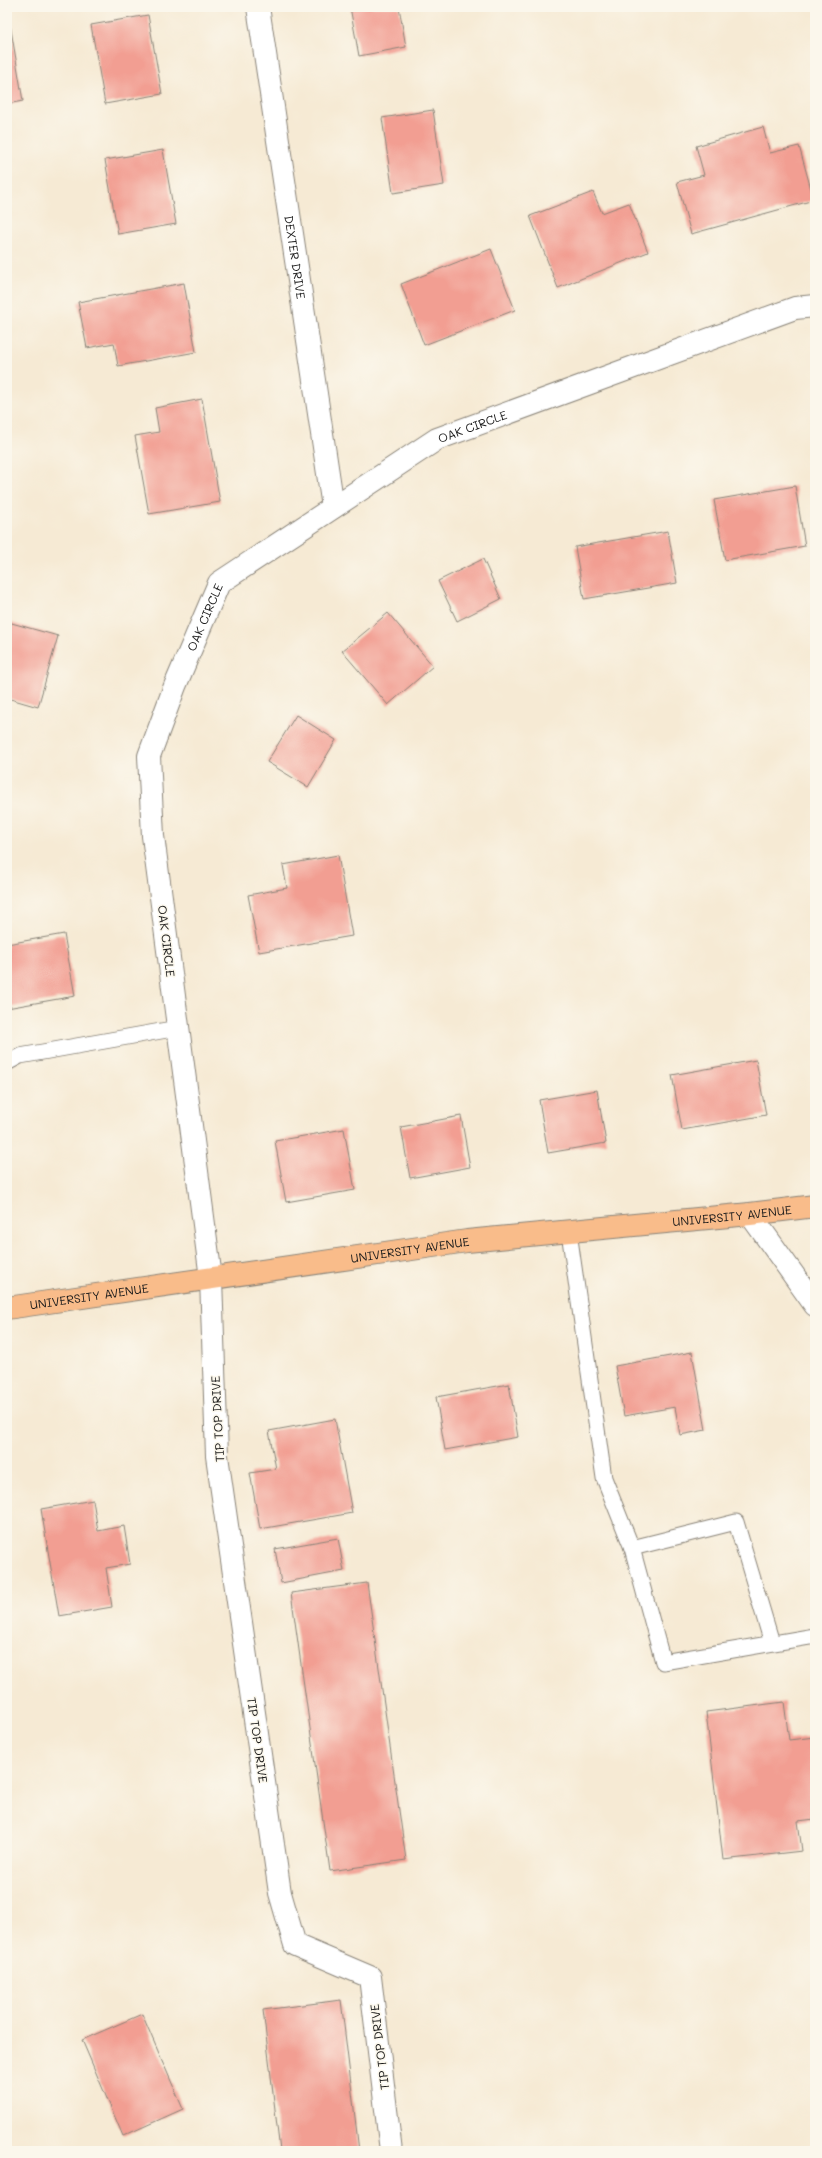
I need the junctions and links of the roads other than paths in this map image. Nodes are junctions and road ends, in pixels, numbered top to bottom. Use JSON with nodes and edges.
{"nodes":[{"id":1,"x":258,"y":7,"type":"edge"},
{"id":2,"x":815,"y":306,"type":"edge"},
{"id":3,"x":333,"y":507,"type":"junction"},
{"id":4,"x":178,"y":1028,"type":"junction"},
{"id":5,"x":7,"y":1063,"type":"edge"},
{"id":6,"x":815,"y":1206,"type":"edge"},
{"id":7,"x":750,"y":1214,"type":"junction"},
{"id":8,"x":569,"y":1232,"type":"junction"},
{"id":9,"x":211,"y":1278,"type":"junction"},
{"id":10,"x":8,"y":1304,"type":"edge"},
{"id":11,"x":815,"y":1305,"type":"edge"},
{"id":12,"x":632,"y":1548,"type":"junction"},
{"id":13,"x":815,"y":1636,"type":"edge"},
{"id":14,"x":772,"y":1643,"type":"junction"},
{"id":15,"x":391,"y":2151,"type":"edge"}],
"edges":[{"from":1,"to":3,"type":"street","name":"DEXTER DRIVE"},
{"from":2,"to":3,"type":"street","name":"OAK CIRCLE"},
{"from":3,"to":4,"type":"street","name":"OAK CIRCLE"},
{"from":4,"to":5,"type":"lane"},
{"from":4,"to":9,"type":"street","name":"OAK CIRCLE"},
{"from":6,"to":7,"type":"main road","name":"UNIVERSITY AVENUE"},
{"from":7,"to":8,"type":"main road","name":"UNIVERSITY AVENUE"},
{"from":7,"to":11,"type":"street"},
{"from":8,"to":9,"type":"main road","name":"UNIVERSITY AVENUE"},
{"from":8,"to":12,"type":"lane"},
{"from":9,"to":10,"type":"main road","name":"UNIVERSITY AVENUE"},
{"from":9,"to":15,"type":"street","name":"TIP TOP DRIVE"},
{"from":12,"to":14,"type":"lane"},
{"from":12,"to":14,"type":"lane"},
{"from":13,"to":14,"type":"lane"}]}
